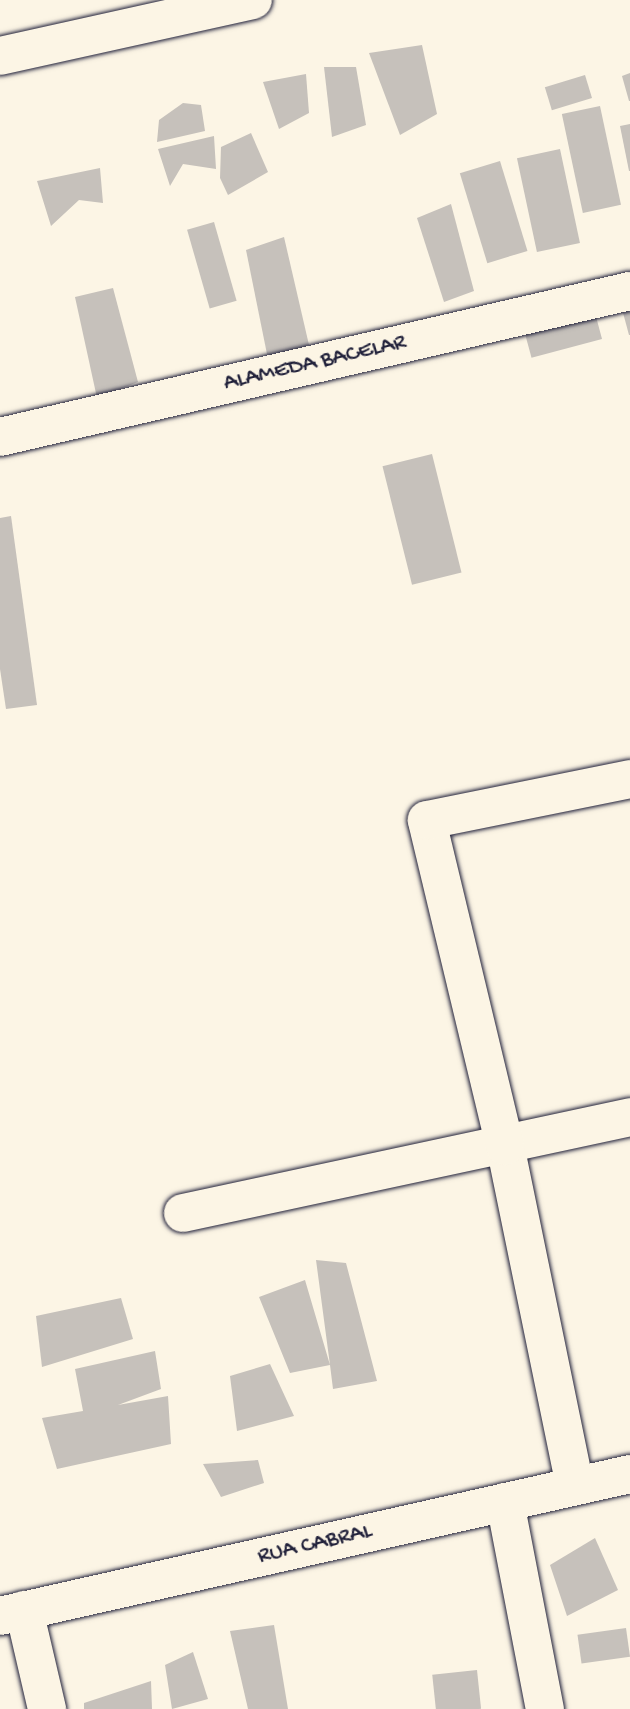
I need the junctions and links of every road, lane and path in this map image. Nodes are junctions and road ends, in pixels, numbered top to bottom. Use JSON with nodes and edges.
{"nodes":[{"id":1,"x":253,"y":0,"type":"edge"},
{"id":2,"x":0,"y":56,"type":"edge"},
{"id":3,"x":630,"y":291,"type":"edge"},
{"id":4,"x":0,"y":437,"type":"edge"},
{"id":5,"x":630,"y":779,"type":"edge"},
{"id":6,"x":630,"y":1117,"type":"edge"},
{"id":7,"x":505,"y":1146,"type":"junction"},
{"id":8,"x":183,"y":1213,"type":"dead end"},
{"id":9,"x":630,"y":1474,"type":"edge"},
{"id":10,"x":575,"y":1486,"type":"junction"},
{"id":11,"x":505,"y":1502,"type":"junction"},
{"id":12,"x":12,"y":1613,"type":"edge"},
{"id":13,"x":47,"y":1709,"type":"edge"},
{"id":14,"x":545,"y":1709,"type":"edge"}],
"edges":[{"from":1,"to":2,"type":"street"},
{"from":3,"to":4,"type":"street","name":"ALAMEDA BACELAR"},
{"from":5,"to":7,"type":"street"},
{"from":6,"to":7,"type":"street"},
{"from":7,"to":8,"type":"street"},
{"from":7,"to":10,"type":"street"},
{"from":9,"to":10,"type":"street","name":"RUA CABRAL"},
{"from":10,"to":11,"type":"street","name":"RUA CABRAL"},
{"from":11,"to":12,"type":"street","name":"RUA CABRAL"},
{"from":11,"to":14,"type":"street"},
{"from":12,"to":13,"type":"street"}]}
